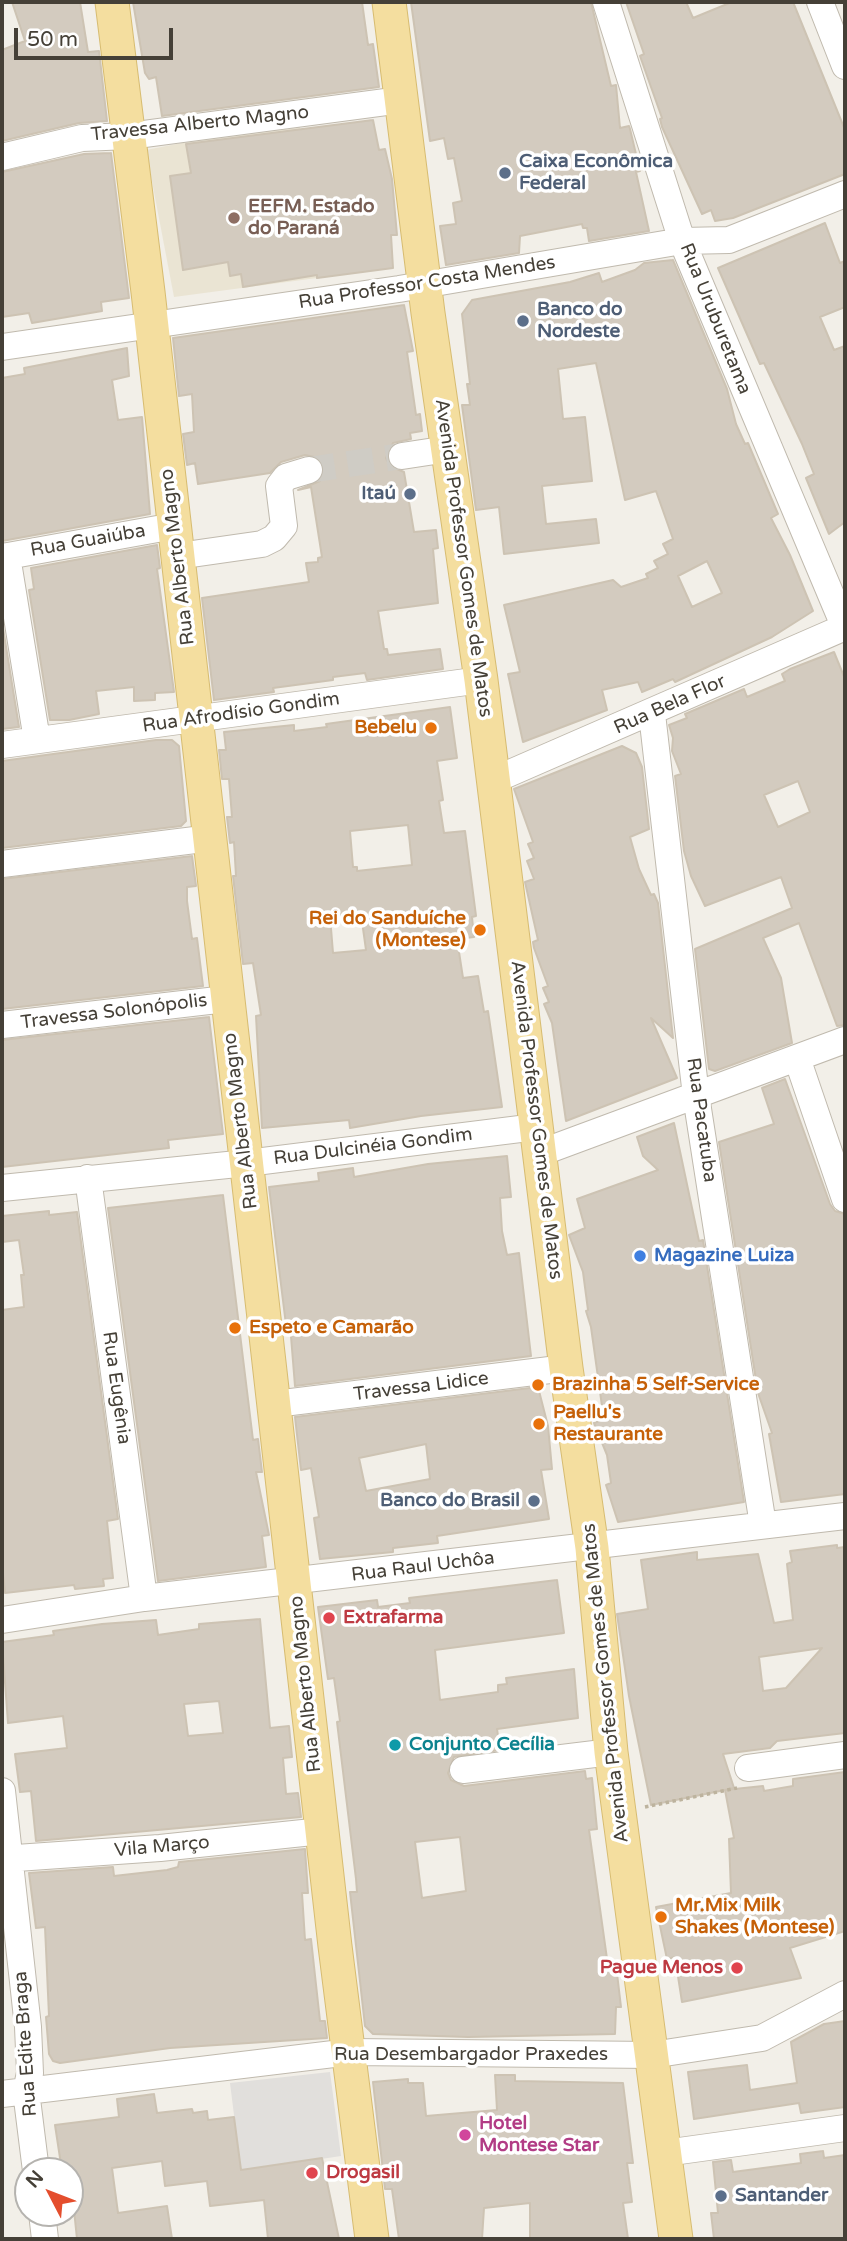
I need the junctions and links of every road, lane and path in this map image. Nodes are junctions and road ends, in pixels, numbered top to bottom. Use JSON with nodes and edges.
{"nodes":[{"id":1,"x":112,"y":2,"type":"edge"},
{"id":2,"x":389,"y":2,"type":"edge"},
{"id":3,"x":606,"y":2,"type":"edge"},
{"id":4,"x":820,"y":2,"type":"edge"},
{"id":5,"x":845,"y":66,"type":"edge"},
{"id":6,"x":401,"y":100,"type":"junction"},
{"id":7,"x":129,"y":135,"type":"junction"},
{"id":8,"x":2,"y":157,"type":"edge"},
{"id":9,"x":845,"y":194,"type":"edge"},
{"id":10,"x":682,"y":241,"type":"junction"},
{"id":11,"x":425,"y":285,"type":"junction"},
{"id":12,"x":152,"y":324,"type":"junction"},
{"id":13,"x":2,"y":347,"type":"edge"},
{"id":14,"x":448,"y":449,"type":"junction"},
{"id":15,"x":402,"y":456,"type":"tunnel mouth"},
{"id":16,"x":309,"y":470,"type":"tunnel mouth"},
{"id":17,"x":176,"y":541,"type":"junction"},
{"id":18,"x":4,"y":556,"type":"edge"},
{"id":19,"x":845,"y":627,"type":"edge"},
{"id":20,"x":481,"y":680,"type":"junction"},
{"id":21,"x":652,"y":714,"type":"junction"},
{"id":22,"x":197,"y":719,"type":"junction"},
{"id":23,"x":37,"y":740,"type":"junction"},
{"id":24,"x":2,"y":745,"type":"edge"},
{"id":25,"x":494,"y":780,"type":"junction"},
{"id":26,"x":211,"y":838,"type":"junction"},
{"id":27,"x":2,"y":864,"type":"edge"},
{"id":28,"x":226,"y":999,"type":"junction"},
{"id":29,"x":2,"y":1025,"type":"edge"},
{"id":30,"x":845,"y":1040,"type":"edge"},
{"id":31,"x":797,"y":1058,"type":"junction"},
{"id":32,"x":696,"y":1096,"type":"junction"},
{"id":33,"x":538,"y":1140,"type":"junction"},
{"id":34,"x":247,"y":1163,"type":"junction"},
{"id":35,"x":88,"y":1178,"type":"junction"},
{"id":36,"x":2,"y":1188,"type":"edge"},
{"id":37,"x":845,"y":1199,"type":"edge"},
{"id":38,"x":566,"y":1368,"type":"junction"},
{"id":39,"x":275,"y":1404,"type":"junction"},
{"id":40,"x":845,"y":1516,"type":"edge"},
{"id":41,"x":763,"y":1525,"type":"junction"},
{"id":42,"x":592,"y":1548,"type":"junction"},
{"id":43,"x":295,"y":1582,"type":"junction"},
{"id":44,"x":144,"y":1598,"type":"junction"},
{"id":45,"x":2,"y":1620,"type":"edge"},
{"id":46,"x":611,"y":1752,"type":"junction"},
{"id":47,"x":845,"y":1755,"type":"edge"},
{"id":48,"x":748,"y":1768,"type":"joint"},
{"id":49,"x":463,"y":1770,"type":"dead end"},
{"id":50,"x":2,"y":1791,"type":"edge"},
{"id":51,"x":620,"y":1813,"type":"junction"},
{"id":52,"x":322,"y":1831,"type":"junction"},
{"id":53,"x":6,"y":1859,"type":"edge"},
{"id":54,"x":845,"y":1994,"type":"edge"},
{"id":55,"x":350,"y":2052,"type":"junction"},
{"id":56,"x":652,"y":2055,"type":"junction"},
{"id":57,"x":14,"y":2093,"type":"edge"},
{"id":58,"x":845,"y":2128,"type":"edge"},
{"id":59,"x":665,"y":2153,"type":"junction"},
{"id":60,"x":32,"y":2157,"type":"edge"},
{"id":61,"x":372,"y":2239,"type":"edge"},
{"id":62,"x":676,"y":2239,"type":"edge"}],
"edges":[{"from":1,"to":7,"type":"main road","name":"Rua Alberto Magno"},
{"from":2,"to":6,"type":"main road","name":"Avenida Professor Gomes de Matos"},
{"from":3,"to":10,"type":"street","name":"Rua Uruburetama"},
{"from":4,"to":5,"type":"street"},
{"from":6,"to":7,"type":"street","name":"Travessa Alberto Magno"},
{"from":6,"to":11,"type":"main road","name":"Avenida Professor Gomes de Matos"},
{"from":7,"to":8,"type":"street","name":"Travessa Alberto Magno"},
{"from":7,"to":12,"type":"main road","name":"Rua Alberto Magno"},
{"from":9,"to":10,"type":"street","name":"Rua Professor Costa Mendes"},
{"from":10,"to":11,"type":"street","name":"Rua Professor Costa Mendes"},
{"from":10,"to":19,"type":"street","name":"Rua Uruburetama"},
{"from":11,"to":12,"type":"street","name":"Rua Professor Costa Mendes"},
{"from":11,"to":14,"type":"main road","name":"Avenida Professor Gomes de Matos"},
{"from":12,"to":13,"type":"street","name":"Rua Professor Costa Mendes"},
{"from":12,"to":17,"type":"main road","name":"Rua Alberto Magno"},
{"from":14,"to":15,"type":"street"},
{"from":14,"to":20,"type":"main road","name":"Avenida Professor Gomes de Matos"},
{"from":16,"to":17,"type":"street","name":"Rua Guaiúba"},
{"from":17,"to":18,"type":"street","name":"Rua Guaiúba"},
{"from":17,"to":22,"type":"main road","name":"Rua Alberto Magno"},
{"from":18,"to":23,"type":"street"},
{"from":19,"to":21,"type":"street","name":"Rua Bela Flor"},
{"from":20,"to":22,"type":"street","name":"Rua Afrodísio Gondim"},
{"from":20,"to":25,"type":"main road","name":"Avenida Professor Gomes de Matos"},
{"from":21,"to":25,"type":"street","name":"Rua Bela Flor"},
{"from":21,"to":32,"type":"street","name":"Rua Pacatuba"},
{"from":22,"to":23,"type":"street","name":"Rua Afrodísio Gondim"},
{"from":22,"to":26,"type":"main road","name":"Rua Alberto Magno"},
{"from":23,"to":24,"type":"street","name":"Rua Afrodísio Gondim"},
{"from":25,"to":33,"type":"main road","name":"Avenida Professor Gomes de Matos"},
{"from":26,"to":27,"type":"street"},
{"from":26,"to":28,"type":"main road","name":"Rua Alberto Magno"},
{"from":28,"to":29,"type":"street","name":"Travessa Solonópolis"},
{"from":28,"to":34,"type":"main road","name":"Rua Alberto Magno"},
{"from":30,"to":31,"type":"street","name":"Rua Dulcinéia Gondim"},
{"from":31,"to":32,"type":"street","name":"Rua Dulcinéia Gondim"},
{"from":31,"to":37,"type":"street"},
{"from":32,"to":33,"type":"street","name":"Rua Dulcinéia Gondim"},
{"from":32,"to":41,"type":"street","name":"Rua Pacatuba"},
{"from":33,"to":34,"type":"street","name":"Rua Dulcinéia Gondim"},
{"from":33,"to":38,"type":"main road","name":"Avenida Professor Gomes de Matos"},
{"from":34,"to":35,"type":"street","name":"Rua Dulcinéia Gondim"},
{"from":34,"to":39,"type":"main road","name":"Rua Alberto Magno"},
{"from":35,"to":36,"type":"street","name":"Rua Dulcinéia Gondim"},
{"from":35,"to":44,"type":"street","name":"Rua Eugênia"},
{"from":38,"to":39,"type":"street","name":"Travessa Lidice"},
{"from":38,"to":42,"type":"main road","name":"Avenida Professor Gomes de Matos"},
{"from":39,"to":43,"type":"main road","name":"Rua Alberto Magno"},
{"from":40,"to":41,"type":"street","name":"Rua Raul Uchôa"},
{"from":41,"to":42,"type":"street","name":"Rua Raul Uchôa"},
{"from":42,"to":43,"type":"street","name":"Rua Raul Uchôa"},
{"from":42,"to":46,"type":"main road","name":"Avenida Professor Gomes de Matos"},
{"from":43,"to":44,"type":"street","name":"Rua Raul Uchôa"},
{"from":43,"to":52,"type":"main road","name":"Rua Alberto Magno"},
{"from":44,"to":45,"type":"street","name":"Rua Raul Uchôa"},
{"from":46,"to":49,"type":"street"},
{"from":46,"to":51,"type":"main road","name":"Avenida Professor Gomes de Matos"},
{"from":47,"to":48,"type":"street"},
{"from":48,"to":51,"type":"path"},
{"from":50,"to":53,"type":"street","name":"Rua Edite Braga"},
{"from":51,"to":56,"type":"main road","name":"Avenida Professor Gomes de Matos"},
{"from":52,"to":53,"type":"street","name":"Vila Março"},
{"from":52,"to":55,"type":"main road","name":"Rua Alberto Magno"},
{"from":53,"to":57,"type":"street","name":"Rua Edite Braga"},
{"from":54,"to":56,"type":"street","name":"Rua Desembargador Praxedes"},
{"from":55,"to":56,"type":"street","name":"Rua Desembargador Praxedes"},
{"from":55,"to":57,"type":"street","name":"Rua Desembargador Praxedes"},
{"from":55,"to":61,"type":"main road","name":"Rua Alberto Magno"},
{"from":56,"to":59,"type":"main road","name":"Avenida Professor Gomes de Matos"},
{"from":57,"to":60,"type":"street","name":"Rua Edite Braga"},
{"from":58,"to":59,"type":"street"},
{"from":59,"to":62,"type":"main road","name":"Avenida Professor Gomes de Matos"}]}
